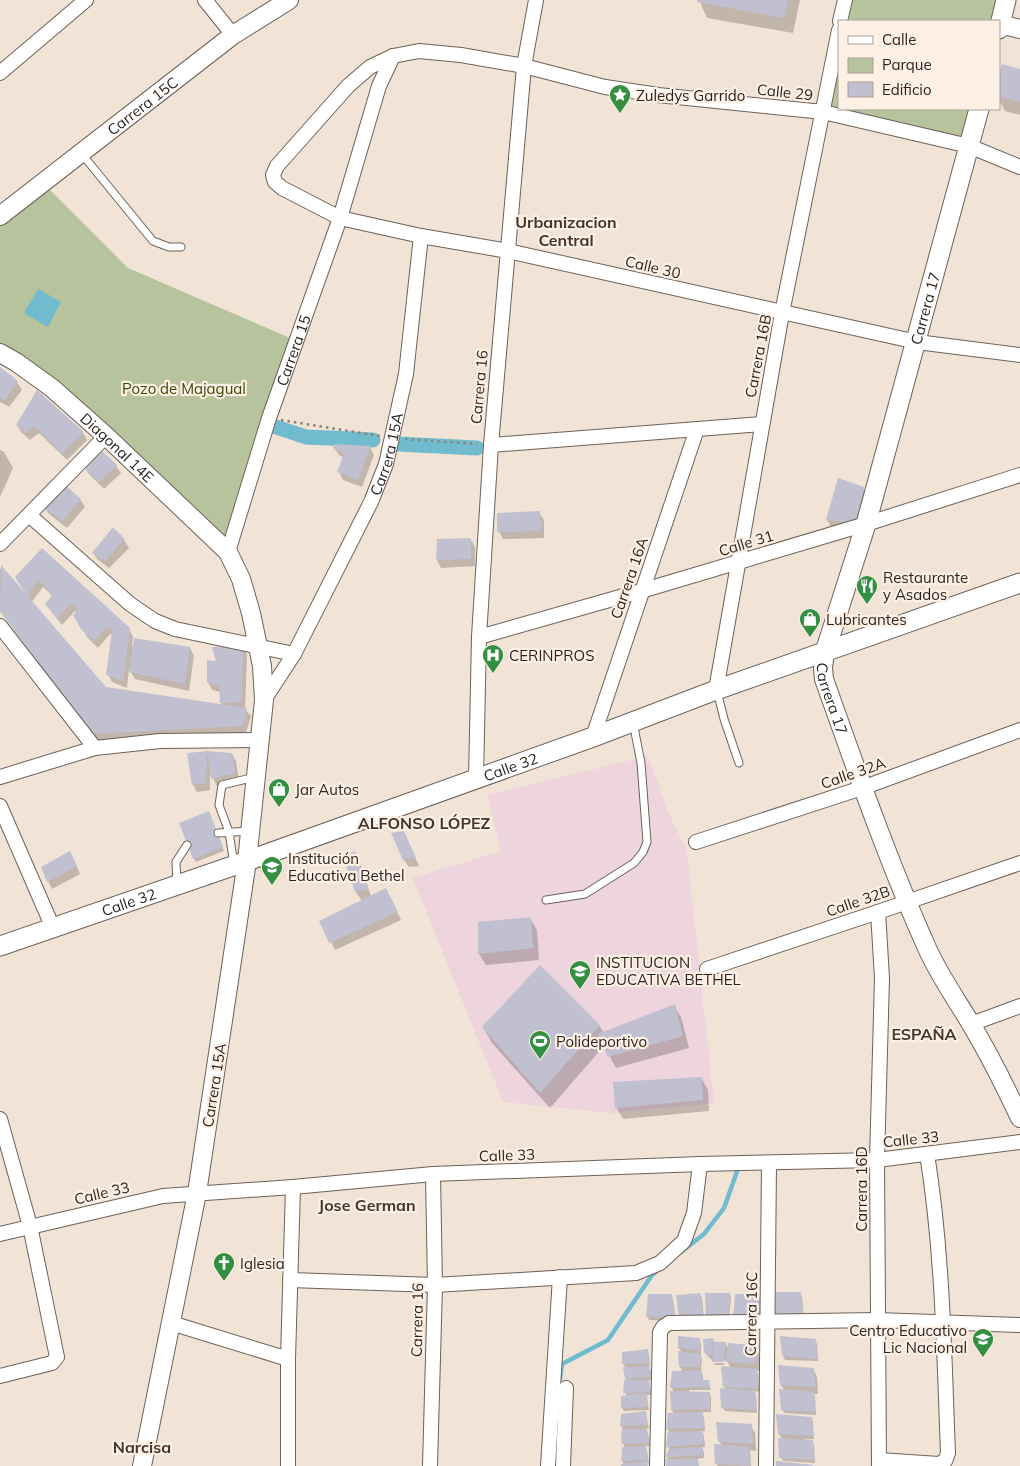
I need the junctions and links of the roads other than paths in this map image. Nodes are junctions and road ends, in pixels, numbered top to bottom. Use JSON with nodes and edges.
{"nodes":[{"id":1,"x":86,"y":0,"type":"edge"},
{"id":2,"x":205,"y":0,"type":"edge"},
{"id":3,"x":289,"y":0,"type":"edge"},
{"id":4,"x":536,"y":0,"type":"edge"},
{"id":5,"x":845,"y":0,"type":"edge"},
{"id":6,"x":1006,"y":0,"type":"edge"},
{"id":7,"x":840,"y":20,"type":"edge"},
{"id":8,"x":1000,"y":23,"type":"edge"},
{"id":9,"x":1000,"y":27,"type":"edge"},
{"id":10,"x":1020,"y":29,"type":"edge"},
{"id":11,"x":838,"y":35,"type":"edge"},
{"id":12,"x":233,"y":36,"type":"junction"},
{"id":13,"x":393,"y":56,"type":"junction"},
{"id":14,"x":524,"y":66,"type":"junction"},
{"id":15,"x":0,"y":73,"type":"edge"},
{"id":16,"x":979,"y":110,"type":"edge"},
{"id":17,"x":823,"y":112,"type":"junction"},
{"id":18,"x":969,"y":146,"type":"junction"},
{"id":19,"x":81,"y":153,"type":"junction"},
{"id":20,"x":277,"y":166,"type":"joint"},
{"id":21,"x":1020,"y":167,"type":"edge"},
{"id":22,"x":0,"y":216,"type":"edge"},
{"id":23,"x":340,"y":218,"type":"junction"},
{"id":24,"x":421,"y":236,"type":"junction"},
{"id":25,"x":181,"y":246,"type":"dead end"},
{"id":26,"x":508,"y":251,"type":"junction"},
{"id":27,"x":782,"y":313,"type":"junction"},
{"id":28,"x":917,"y":342,"type":"junction"},
{"id":29,"x":0,"y":353,"type":"edge"},
{"id":30,"x":1020,"y":355,"type":"edge"},
{"id":31,"x":762,"y":424,"type":"junction"},
{"id":32,"x":697,"y":430,"type":"junction"},
{"id":33,"x":106,"y":436,"type":"junction"},
{"id":34,"x":491,"y":445,"type":"junction"},
{"id":35,"x":1020,"y":475,"type":"edge"},
{"id":36,"x":29,"y":515,"type":"junction"},
{"id":37,"x":866,"y":524,"type":"junction"},
{"id":38,"x":0,"y":544,"type":"edge"},
{"id":39,"x":228,"y":552,"type":"junction"},
{"id":40,"x":740,"y":562,"type":"junction"},
{"id":41,"x":1020,"y":583,"type":"edge"},
{"id":42,"x":641,"y":591,"type":"junction"},
{"id":43,"x":0,"y":626,"type":"edge"},
{"id":44,"x":479,"y":637,"type":"junction"},
{"id":45,"x":258,"y":646,"type":"junction"},
{"id":46,"x":825,"y":652,"type":"junction"},
{"id":47,"x":294,"y":654,"type":"junction"},
{"id":48,"x":716,"y":690,"type":"junction"},
{"id":49,"x":264,"y":700,"type":"junction"},
{"id":50,"x":633,"y":721,"type":"junction"},
{"id":51,"x":1020,"y":730,"type":"edge"},
{"id":52,"x":592,"y":738,"type":"junction"},
{"id":53,"x":259,"y":740,"type":"junction"},
{"id":54,"x":94,"y":748,"type":"junction"},
{"id":55,"x":739,"y":763,"type":"dead end"},
{"id":56,"x":0,"y":777,"type":"edge"},
{"id":57,"x":255,"y":777,"type":"junction"},
{"id":58,"x":476,"y":779,"type":"junction"},
{"id":59,"x":862,"y":788,"type":"junction"},
{"id":60,"x":0,"y":806,"type":"edge"},
{"id":61,"x":250,"y":831,"type":"junction"},
{"id":62,"x":229,"y":832,"type":"junction"},
{"id":63,"x":218,"y":833,"type":"dead end"},
{"id":64,"x":696,"y":842,"type":"dead end"},
{"id":65,"x":187,"y":845,"type":"dead end"},
{"id":66,"x":241,"y":863,"type":"junction"},
{"id":67,"x":1020,"y":863,"type":"edge"},
{"id":68,"x":177,"y":885,"type":"junction"},
{"id":69,"x":546,"y":900,"type":"dead end"},
{"id":70,"x":908,"y":902,"type":"junction"},
{"id":71,"x":878,"y":912,"type":"junction"},
{"id":72,"x":53,"y":928,"type":"junction"},
{"id":73,"x":0,"y":946,"type":"edge"},
{"id":74,"x":707,"y":969,"type":"dead end"},
{"id":75,"x":1020,"y":1006,"type":"edge"},
{"id":76,"x":971,"y":1024,"type":"junction"},
{"id":77,"x":1020,"y":1118,"type":"edge"},
{"id":78,"x":0,"y":1119,"type":"edge"},
{"id":79,"x":1020,"y":1142,"type":"edge"},
{"id":80,"x":927,"y":1154,"type":"junction"},
{"id":81,"x":877,"y":1160,"type":"junction"},
{"id":82,"x":770,"y":1163,"type":"junction"},
{"id":83,"x":700,"y":1164,"type":"junction"},
{"id":84,"x":433,"y":1174,"type":"junction"},
{"id":85,"x":293,"y":1187,"type":"junction"},
{"id":86,"x":197,"y":1193,"type":"junction"},
{"id":87,"x":30,"y":1226,"type":"junction"},
{"id":88,"x":0,"y":1234,"type":"edge"},
{"id":89,"x":560,"y":1277,"type":"junction"},
{"id":90,"x":290,"y":1280,"type":"junction"},
{"id":91,"x":435,"y":1285,"type":"junction"},
{"id":92,"x":877,"y":1320,"type":"junction"},
{"id":93,"x":768,"y":1322,"type":"junction"},
{"id":94,"x":943,"y":1322,"type":"junction"},
{"id":95,"x":171,"y":1323,"type":"junction"},
{"id":96,"x":1020,"y":1325,"type":"edge"},
{"id":97,"x":288,"y":1360,"type":"junction"},
{"id":98,"x":0,"y":1376,"type":"edge"},
{"id":99,"x":566,"y":1388,"type":"dead end"},
{"id":100,"x":879,"y":1463,"type":"edge"},
{"id":101,"x":142,"y":1466,"type":"edge"},
{"id":102,"x":288,"y":1466,"type":"edge"},
{"id":103,"x":430,"y":1466,"type":"edge"},
{"id":104,"x":548,"y":1466,"type":"edge"},
{"id":105,"x":562,"y":1466,"type":"edge"},
{"id":106,"x":657,"y":1466,"type":"edge"},
{"id":107,"x":766,"y":1466,"type":"edge"}],
"edges":[{"from":1,"to":15,"type":"street"},
{"from":2,"to":12,"type":"street"},
{"from":3,"to":12,"type":"street","name":"Carrera 15C"},
{"from":4,"to":14,"type":"street","name":"Carrera 16"},
{"from":5,"to":7,"type":"street"},
{"from":6,"to":8,"type":"main road"},
{"from":9,"to":10,"type":"street"},
{"from":11,"to":17,"type":"street","name":"Carrera 16B"},
{"from":12,"to":19,"type":"street","name":"Carrera 15C"},
{"from":13,"to":14,"type":"street","name":"Calle 29"},
{"from":13,"to":20,"type":"street","name":"Calle 29"},
{"from":13,"to":23,"type":"street","name":"Carrera 15"},
{"from":14,"to":17,"type":"street","name":"Calle 29"},
{"from":14,"to":26,"type":"street","name":"Carrera 16"},
{"from":16,"to":18,"type":"main road","name":"Carrera 17"},
{"from":17,"to":18,"type":"street","name":"Calle 29"},
{"from":17,"to":27,"type":"street","name":"Carrera 16B"},
{"from":18,"to":21,"type":"street","name":"Calle 29"},
{"from":18,"to":28,"type":"main road","name":"Carrera 17"},
{"from":19,"to":22,"type":"street","name":"Carrera 15C"},
{"from":19,"to":25,"type":"lane"},
{"from":20,"to":23,"type":"street","name":"Calle 30"},
{"from":23,"to":24,"type":"street","name":"Calle 30"},
{"from":23,"to":39,"type":"street","name":"Carrera 15"},
{"from":24,"to":26,"type":"street","name":"Calle 30"},
{"from":24,"to":47,"type":"street","name":"Carrera 15A"},
{"from":26,"to":27,"type":"street","name":"Calle 30"},
{"from":26,"to":34,"type":"street","name":"Carrera 16"},
{"from":27,"to":28,"type":"street","name":"Calle 30"},
{"from":27,"to":31,"type":"street","name":"Carrera 16B"},
{"from":28,"to":30,"type":"street","name":"Calle 30"},
{"from":28,"to":37,"type":"main road","name":"Carrera 17"},
{"from":29,"to":33,"type":"street","name":"Diagonal 14E"},
{"from":31,"to":32,"type":"street"},
{"from":31,"to":40,"type":"street","name":"Carrera 16B"},
{"from":32,"to":34,"type":"street"},
{"from":32,"to":42,"type":"street","name":"Carrera 16A"},
{"from":33,"to":36,"type":"street"},
{"from":33,"to":39,"type":"street","name":"Diagonal 14E"},
{"from":34,"to":44,"type":"street","name":"Carrera 16"},
{"from":35,"to":37,"type":"street","name":"Calle 31"},
{"from":36,"to":38,"type":"street"},
{"from":36,"to":45,"type":"street"},
{"from":37,"to":40,"type":"street","name":"Calle 31"},
{"from":37,"to":46,"type":"main road","name":"Carrera 17"},
{"from":39,"to":45,"type":"street"},
{"from":40,"to":42,"type":"street","name":"Calle 31"},
{"from":40,"to":48,"type":"street","name":"Carrera 16B"},
{"from":41,"to":46,"type":"main road","name":"Calle 32"},
{"from":42,"to":44,"type":"street","name":"Calle 31"},
{"from":42,"to":52,"type":"street","name":"Carrera 16A"},
{"from":43,"to":54,"type":"street"},
{"from":44,"to":58,"type":"street","name":"Carrera 16"},
{"from":45,"to":47,"type":"street"},
{"from":45,"to":49,"type":"street","name":"Carrera 15A"},
{"from":46,"to":48,"type":"main road","name":"Calle 32"},
{"from":46,"to":59,"type":"street","name":"Carrera 17"},
{"from":47,"to":49,"type":"street","name":"Carrera 15A"},
{"from":48,"to":50,"type":"main road","name":"Calle 32"},
{"from":48,"to":55,"type":"lane"},
{"from":49,"to":53,"type":"street","name":"Carrera 15A"},
{"from":50,"to":52,"type":"main road","name":"Calle 32"},
{"from":50,"to":69,"type":"lane"},
{"from":51,"to":59,"type":"street","name":"Calle 32A"},
{"from":52,"to":58,"type":"main road","name":"Calle 32"},
{"from":53,"to":54,"type":"street"},
{"from":53,"to":57,"type":"street","name":"Carrera 15A"},
{"from":54,"to":56,"type":"street"},
{"from":57,"to":61,"type":"street","name":"Carrera 15A"},
{"from":57,"to":62,"type":"lane"},
{"from":58,"to":66,"type":"main road","name":"Calle 32"},
{"from":59,"to":64,"type":"street","name":"Calle 32A"},
{"from":59,"to":70,"type":"street","name":"Carrera 17"},
{"from":60,"to":72,"type":"street"},
{"from":61,"to":62,"type":"lane"},
{"from":61,"to":66,"type":"street","name":"Carrera 15A"},
{"from":62,"to":63,"type":"lane"},
{"from":62,"to":66,"type":"lane"},
{"from":65,"to":68,"type":"lane"},
{"from":66,"to":68,"type":"main road","name":"Calle 32"},
{"from":66,"to":86,"type":"street","name":"Carrera 15A"},
{"from":67,"to":70,"type":"street","name":"Calle 32B"},
{"from":68,"to":72,"type":"main road","name":"Calle 32"},
{"from":70,"to":71,"type":"street","name":"Calle 32B"},
{"from":70,"to":76,"type":"street","name":"Carrera 17"},
{"from":71,"to":74,"type":"street","name":"Calle 32B"},
{"from":71,"to":81,"type":"street","name":"Carrera 16D"},
{"from":72,"to":73,"type":"main road","name":"Calle 32"},
{"from":75,"to":76,"type":"street"},
{"from":76,"to":77,"type":"street","name":"Carrera 17"},
{"from":78,"to":87,"type":"street"},
{"from":79,"to":80,"type":"street","name":"Calle 33"},
{"from":80,"to":81,"type":"street","name":"Calle 33"},
{"from":80,"to":94,"type":"street"},
{"from":81,"to":82,"type":"street","name":"Calle 33"},
{"from":81,"to":92,"type":"street","name":"Carrera 16D"},
{"from":82,"to":83,"type":"street","name":"Calle 33"},
{"from":82,"to":93,"type":"street","name":"Carrera 16C"},
{"from":83,"to":84,"type":"street","name":"Calle 33"},
{"from":83,"to":89,"type":"street"},
{"from":84,"to":85,"type":"street","name":"Calle 33"},
{"from":84,"to":91,"type":"street","name":"Carrera 16"},
{"from":85,"to":86,"type":"street","name":"Calle 33"},
{"from":85,"to":90,"type":"street"},
{"from":86,"to":87,"type":"street","name":"Calle 33"},
{"from":86,"to":95,"type":"street","name":"Carrera 15A"},
{"from":87,"to":88,"type":"street","name":"Calle 33"},
{"from":87,"to":98,"type":"street"},
{"from":89,"to":91,"type":"street"},
{"from":89,"to":104,"type":"street"},
{"from":90,"to":91,"type":"street"},
{"from":90,"to":97,"type":"street"},
{"from":91,"to":103,"type":"street","name":"Carrera 16"},
{"from":92,"to":93,"type":"street"},
{"from":92,"to":94,"type":"street"},
{"from":92,"to":100,"type":"street","name":"Carrera 16D"},
{"from":93,"to":106,"type":"street"},
{"from":93,"to":107,"type":"street","name":"Carrera 16C"},
{"from":94,"to":96,"type":"street"},
{"from":94,"to":100,"type":"street"},
{"from":95,"to":97,"type":"street"},
{"from":95,"to":101,"type":"street","name":"Carrera 15A"},
{"from":97,"to":102,"type":"street"},
{"from":99,"to":105,"type":"street"}]}
